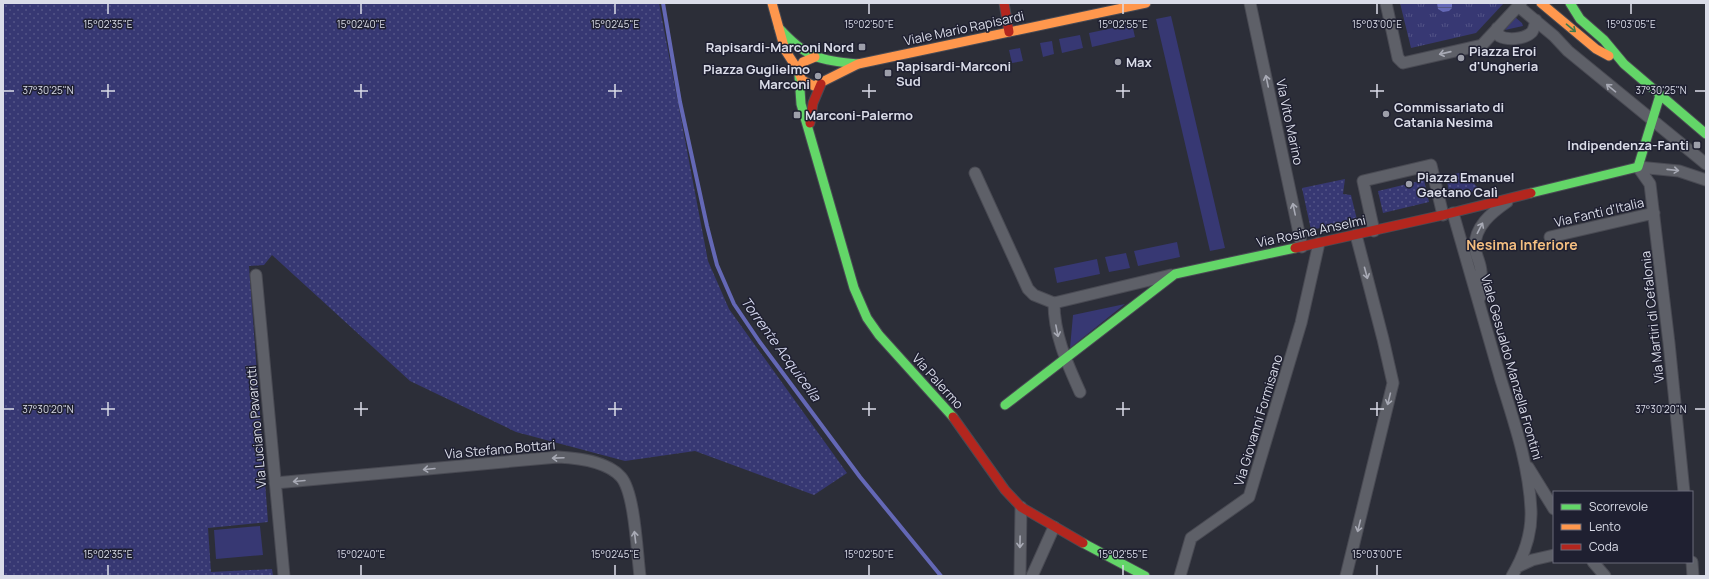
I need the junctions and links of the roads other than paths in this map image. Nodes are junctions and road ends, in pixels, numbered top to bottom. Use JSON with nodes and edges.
{"nodes":[{"id":1,"x":772,"y":3,"type":"edge"},
{"id":2,"x":1004,"y":3,"type":"edge"},
{"id":3,"x":1146,"y":3,"type":"edge"},
{"id":4,"x":1250,"y":3,"type":"edge"},
{"id":5,"x":1386,"y":3,"type":"edge"},
{"id":6,"x":1541,"y":3,"type":"edge"},
{"id":7,"x":1570,"y":3,"type":"edge"},
{"id":8,"x":1519,"y":4,"type":"edge"},
{"id":9,"x":1536,"y":20,"type":"junction"},
{"id":10,"x":779,"y":28,"type":"junction"},
{"id":11,"x":1497,"y":28,"type":"junction"},
{"id":12,"x":1009,"y":32,"type":"junction"},
{"id":13,"x":817,"y":58,"type":"junction"},
{"id":14,"x":858,"y":64,"type":"junction"},
{"id":15,"x":1624,"y":64,"type":"junction"},
{"id":16,"x":799,"y":73,"type":"junction"},
{"id":17,"x":822,"y":82,"type":"junction"},
{"id":18,"x":1660,"y":96,"type":"junction"},
{"id":19,"x":1652,"y":122,"type":"junction"},
{"id":20,"x":809,"y":130,"type":"junction"},
{"id":21,"x":1706,"y":134,"type":"edge"},
{"id":22,"x":1706,"y":164,"type":"edge"},
{"id":23,"x":1638,"y":167,"type":"junction"},
{"id":24,"x":976,"y":173,"type":"dead end"},
{"id":25,"x":1706,"y":180,"type":"edge"},
{"id":26,"x":1512,"y":199,"type":"junction"},
{"id":27,"x":1654,"y":213,"type":"junction"},
{"id":28,"x":1448,"y":214,"type":"junction"},
{"id":29,"x":1374,"y":231,"type":"junction"},
{"id":30,"x":1356,"y":235,"type":"junction"},
{"id":31,"x":1550,"y":237,"type":"dead end"},
{"id":32,"x":1319,"y":243,"type":"junction"},
{"id":33,"x":1302,"y":247,"type":"junction"},
{"id":34,"x":1175,"y":274,"type":"junction"},
{"id":35,"x":256,"y":275,"type":"dead end"},
{"id":36,"x":1054,"y":303,"type":"junction"},
{"id":37,"x":1480,"y":308,"type":"junction"},
{"id":38,"x":1065,"y":358,"type":"junction"},
{"id":39,"x":1080,"y":392,"type":"dead end"},
{"id":40,"x":1005,"y":405,"type":"dead end"},
{"id":41,"x":1525,"y":462,"type":"junction"},
{"id":42,"x":275,"y":483,"type":"junction"},
{"id":43,"x":1684,"y":491,"type":"edge"},
{"id":44,"x":1021,"y":507,"type":"junction"},
{"id":45,"x":1553,"y":507,"type":"edge"},
{"id":46,"x":1054,"y":528,"type":"junction"},
{"id":47,"x":1553,"y":555,"type":"edge"},
{"id":48,"x":1592,"y":563,"type":"edge"},
{"id":49,"x":1692,"y":563,"type":"edge"},
{"id":50,"x":1515,"y":571,"type":"edge"},
{"id":51,"x":284,"y":576,"type":"edge"},
{"id":52,"x":640,"y":576,"type":"edge"},
{"id":53,"x":1020,"y":576,"type":"edge"},
{"id":54,"x":1032,"y":576,"type":"edge"},
{"id":55,"x":1145,"y":576,"type":"edge"},
{"id":56,"x":1180,"y":576,"type":"edge"},
{"id":57,"x":1346,"y":576,"type":"edge"},
{"id":58,"x":1605,"y":576,"type":"edge"},
{"id":59,"x":1693,"y":576,"type":"edge"}],
"edges":[{"from":1,"to":10,"type":"main road"},
{"from":2,"to":12,"type":"main road"},
{"from":3,"to":12,"type":"main road","name":"Viale Mario Rapisardi"},
{"from":33,"to":4,"type":"street","name":"Via Vito Marino","one_way":true},
{"from":11,"to":5,"type":"street","one_way":true},
{"from":6,"to":15,"type":"main road","one_way":true},
{"from":7,"to":15,"type":"main road"},
{"from":8,"to":9,"type":"street"},
{"from":8,"to":11,"type":"street"},
{"from":9,"to":11,"type":"street"},
{"from":19,"to":9,"type":"street","one_way":true},
{"from":10,"to":13,"type":"main road"},
{"from":10,"to":16,"type":"main road"},
{"from":12,"to":14,"type":"main road","name":"Viale Mario Rapisardi"},
{"from":13,"to":14,"type":"main road"},
{"from":13,"to":16,"type":"main road"},
{"from":13,"to":17,"type":"main road"},
{"from":14,"to":17,"type":"main road"},
{"from":15,"to":18,"type":"main road"},
{"from":16,"to":17,"type":"main road"},
{"from":16,"to":20,"type":"main road","name":"Via Palermo"},
{"from":17,"to":20,"type":"main road"},
{"from":18,"to":19,"type":"main road"},
{"from":18,"to":21,"type":"main road"},
{"from":19,"to":22,"type":"street"},
{"from":19,"to":23,"type":"main road"},
{"from":20,"to":44,"type":"main road","name":"Via Palermo"},
{"from":23,"to":25,"type":"street","one_way":true},
{"from":23,"to":26,"type":"main road","name":"Via Rosina Anselmi"},
{"from":23,"to":27,"type":"street","name":"Via Martiri di Cefalonia"},
{"from":24,"to":36,"type":"street"},
{"from":26,"to":28,"type":"main road","name":"Via Rosina Anselmi"},
{"from":37,"to":26,"type":"street","one_way":true},
{"from":27,"to":31,"type":"street","name":"Via Fanti d'Italia"},
{"from":27,"to":43,"type":"street","name":"Via Martiri di Cefalonia"},
{"from":28,"to":29,"type":"main road","name":"Via Rosina Anselmi"},
{"from":28,"to":29,"type":"street","name":"Viale Gesualdo Manzella Frontini"},
{"from":28,"to":37,"type":"street","name":"Viale Gesualdo Manzella Frontini"},
{"from":29,"to":30,"type":"main road","name":"Via Rosina Anselmi"},
{"from":30,"to":32,"type":"main road","name":"Via Rosina Anselmi"},
{"from":30,"to":57,"type":"street","one_way":true},
{"from":32,"to":33,"type":"main road","name":"Via Rosina Anselmi"},
{"from":32,"to":56,"type":"street","name":"Via Giovanni Formisano"},
{"from":33,"to":34,"type":"main road","name":"Via Rosina Anselmi"},
{"from":34,"to":36,"type":"street","name":"Via Rosina Anselmi"},
{"from":34,"to":38,"type":"main road","name":"Via Rosina Anselmi"},
{"from":35,"to":42,"type":"street","name":"Via Luciano Pavarotti"},
{"from":36,"to":38,"type":"street","one_way":true},
{"from":37,"to":41,"type":"street","name":"Viale Gesualdo Manzella Frontini"},
{"from":38,"to":39,"type":"street"},
{"from":38,"to":40,"type":"main road","name":"Via Rosina Anselmi"},
{"from":41,"to":45,"type":"street"},
{"from":41,"to":50,"type":"street","name":"Viale Gesualdo Manzella Frontini"},
{"from":42,"to":51,"type":"street","name":"Via Luciano Pavarotti"},
{"from":52,"to":42,"type":"street","name":"Via Stefano Bottari","one_way":true},
{"from":44,"to":46,"type":"main road","name":"Via Palermo"},
{"from":44,"to":53,"type":"street","one_way":true},
{"from":46,"to":54,"type":"street"},
{"from":46,"to":55,"type":"main road","name":"Via Palermo"},
{"from":47,"to":50,"type":"street"},
{"from":48,"to":58,"type":"street"},
{"from":49,"to":59,"type":"street"}]}
